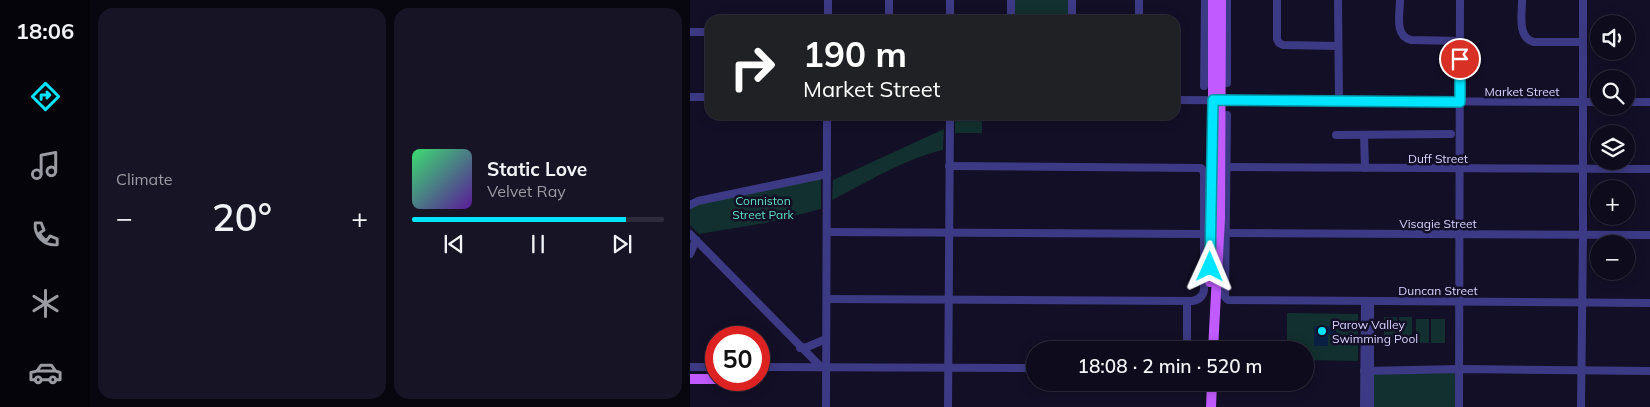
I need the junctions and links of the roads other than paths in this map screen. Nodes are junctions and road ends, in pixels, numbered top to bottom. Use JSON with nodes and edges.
{"nodes":[{"id":1,"x":828,"y":0,"type":"edge"},
{"id":2,"x":889,"y":0,"type":"edge"},
{"id":3,"x":950,"y":0,"type":"edge"},
{"id":4,"x":1011,"y":0,"type":"edge"},
{"id":5,"x":1072,"y":0,"type":"edge"},
{"id":6,"x":1139,"y":0,"type":"edge"},
{"id":7,"x":1204,"y":0,"type":"edge"},
{"id":8,"x":1213,"y":0,"type":"edge"},
{"id":9,"x":1221,"y":0,"type":"edge"},
{"id":10,"x":1227,"y":0,"type":"edge"},
{"id":11,"x":1277,"y":0,"type":"edge"},
{"id":12,"x":1338,"y":0,"type":"edge"},
{"id":13,"x":1400,"y":0,"type":"edge"},
{"id":14,"x":1460,"y":0,"type":"edge"},
{"id":15,"x":1522,"y":0,"type":"edge"},
{"id":16,"x":1583,"y":0,"type":"edge"},
{"id":17,"x":828,"y":15,"type":"edge"},
{"id":18,"x":889,"y":15,"type":"edge"},
{"id":19,"x":950,"y":15,"type":"edge"},
{"id":20,"x":1011,"y":15,"type":"edge"},
{"id":21,"x":1072,"y":15,"type":"edge"},
{"id":22,"x":1139,"y":15,"type":"edge"},
{"id":23,"x":690,"y":32,"type":"edge"},
{"id":24,"x":705,"y":32,"type":"edge"},
{"id":25,"x":1460,"y":41,"type":"junction"},
{"id":26,"x":1583,"y":42,"type":"junction"},
{"id":27,"x":1338,"y":46,"type":"junction"},
{"id":28,"x":1227,"y":83,"type":"dead end"},
{"id":29,"x":1204,"y":86,"type":"dead end"},
{"id":30,"x":690,"y":97,"type":"edge"},
{"id":31,"x":705,"y":97,"type":"edge"},
{"id":32,"x":1180,"y":100,"type":"edge"},
{"id":33,"x":1217,"y":100,"type":"junction"},
{"id":34,"x":1339,"y":100,"type":"junction"},
{"id":35,"x":1460,"y":102,"type":"junction"},
{"id":36,"x":1583,"y":102,"type":"junction"},
{"id":37,"x":1590,"y":102,"type":"edge"},
{"id":38,"x":1635,"y":102,"type":"edge"},
{"id":39,"x":1650,"y":102,"type":"edge"},
{"id":40,"x":1227,"y":115,"type":"dead end"},
{"id":41,"x":827,"y":120,"type":"edge"},
{"id":42,"x":950,"y":120,"type":"edge"},
{"id":43,"x":1451,"y":134,"type":"dead end"},
{"id":44,"x":1336,"y":135,"type":"dead end"},
{"id":45,"x":1364,"y":135,"type":"junction"},
{"id":46,"x":948,"y":166,"type":"junction"},
{"id":47,"x":1226,"y":167,"type":"junction"},
{"id":48,"x":1365,"y":168,"type":"junction"},
{"id":49,"x":1460,"y":169,"type":"junction"},
{"id":50,"x":1583,"y":169,"type":"junction"},
{"id":51,"x":1650,"y":169,"type":"edge"},
{"id":52,"x":827,"y":174,"type":"junction"},
{"id":53,"x":690,"y":206,"type":"edge"},
{"id":54,"x":827,"y":232,"type":"junction"},
{"id":55,"x":949,"y":233,"type":"junction"},
{"id":56,"x":690,"y":234,"type":"edge"},
{"id":57,"x":1204,"y":234,"type":"junction"},
{"id":58,"x":1226,"y":234,"type":"junction"},
{"id":59,"x":1459,"y":234,"type":"junction"},
{"id":60,"x":1583,"y":235,"type":"junction"},
{"id":61,"x":1650,"y":235,"type":"edge"},
{"id":62,"x":696,"y":240,"type":"junction"},
{"id":63,"x":690,"y":254,"type":"edge"},
{"id":64,"x":827,"y":299,"type":"junction"},
{"id":65,"x":948,"y":300,"type":"junction"},
{"id":66,"x":1187,"y":300,"type":"junction"},
{"id":67,"x":1368,"y":301,"type":"junction"},
{"id":68,"x":1460,"y":301,"type":"junction"},
{"id":69,"x":1582,"y":302,"type":"junction"},
{"id":70,"x":1650,"y":303,"type":"edge"},
{"id":71,"x":826,"y":338,"type":"junction"},
{"id":72,"x":1187,"y":341,"type":"edge"},
{"id":73,"x":1208,"y":341,"type":"edge"},
{"id":74,"x":1213,"y":341,"type":"edge"},
{"id":75,"x":800,"y":348,"type":"junction"},
{"id":76,"x":690,"y":367,"type":"edge"},
{"id":77,"x":705,"y":367,"type":"edge"},
{"id":78,"x":824,"y":367,"type":"junction"},
{"id":79,"x":770,"y":368,"type":"edge"},
{"id":80,"x":949,"y":368,"type":"junction"},
{"id":81,"x":1026,"y":368,"type":"edge"},
{"id":82,"x":1460,"y":369,"type":"junction"},
{"id":83,"x":1582,"y":370,"type":"junction"},
{"id":84,"x":1367,"y":371,"type":"junction"},
{"id":85,"x":1650,"y":371,"type":"edge"},
{"id":86,"x":690,"y":379,"type":"edge"},
{"id":87,"x":705,"y":379,"type":"edge"},
{"id":88,"x":1206,"y":391,"type":"edge"},
{"id":89,"x":1212,"y":391,"type":"edge"},
{"id":90,"x":826,"y":407,"type":"edge"},
{"id":91,"x":948,"y":407,"type":"edge"},
{"id":92,"x":1206,"y":407,"type":"edge"},
{"id":93,"x":1211,"y":407,"type":"edge"},
{"id":94,"x":1364,"y":407,"type":"edge"},
{"id":95,"x":1370,"y":407,"type":"edge"},
{"id":96,"x":1459,"y":407,"type":"edge"},
{"id":97,"x":1581,"y":407,"type":"edge"}],
"edges":[{"from":1,"to":17,"type":"street"},
{"from":2,"to":18,"type":"street"},
{"from":3,"to":19,"type":"street"},
{"from":4,"to":20,"type":"street"},
{"from":5,"to":21,"type":"street"},
{"from":6,"to":22,"type":"street"},
{"from":7,"to":29,"type":"street"},
{"from":8,"to":33,"type":"main road"},
{"from":9,"to":33,"type":"main road"},
{"from":10,"to":28,"type":"street"},
{"from":11,"to":27,"type":"street"},
{"from":12,"to":27,"type":"street"},
{"from":13,"to":25,"type":"street"},
{"from":14,"to":25,"type":"street"},
{"from":15,"to":26,"type":"street"},
{"from":16,"to":26,"type":"street"},
{"from":23,"to":24,"type":"street"},
{"from":25,"to":35,"type":"street"},
{"from":26,"to":36,"type":"street"},
{"from":27,"to":34,"type":"street"},
{"from":30,"to":31,"type":"street"},
{"from":32,"to":33,"type":"street","name":"Market Street"},
{"from":33,"to":34,"type":"street","name":"Market Street"},
{"from":33,"to":73,"type":"main road"},
{"from":33,"to":74,"type":"main road"},
{"from":34,"to":35,"type":"street","name":"Market Street"},
{"from":35,"to":36,"type":"street","name":"Market Street"},
{"from":35,"to":49,"type":"street"},
{"from":36,"to":37,"type":"street","name":"Market Street"},
{"from":36,"to":50,"type":"street"},
{"from":38,"to":39,"type":"street"},
{"from":40,"to":47,"type":"street"},
{"from":41,"to":52,"type":"street"},
{"from":42,"to":46,"type":"street"},
{"from":43,"to":45,"type":"street"},
{"from":44,"to":45,"type":"street"},
{"from":45,"to":48,"type":"street"},
{"from":46,"to":55,"type":"street"},
{"from":46,"to":57,"type":"street"},
{"from":47,"to":48,"type":"street","name":"Duff Street"},
{"from":47,"to":58,"type":"street"},
{"from":48,"to":49,"type":"street","name":"Duff Street"},
{"from":49,"to":50,"type":"street","name":"Duff Street"},
{"from":49,"to":59,"type":"street"},
{"from":50,"to":51,"type":"street","name":"Duff Street"},
{"from":50,"to":60,"type":"street"},
{"from":52,"to":53,"type":"street"},
{"from":52,"to":54,"type":"street"},
{"from":54,"to":55,"type":"street"},
{"from":54,"to":64,"type":"street"},
{"from":55,"to":57,"type":"street"},
{"from":55,"to":65,"type":"street"},
{"from":56,"to":62,"type":"street"},
{"from":57,"to":66,"type":"street"},
{"from":58,"to":59,"type":"street","name":"Visagie Street"},
{"from":58,"to":67,"type":"street","name":"Duncan Street"},
{"from":59,"to":60,"type":"street","name":"Visagie Street"},
{"from":59,"to":68,"type":"street"},
{"from":60,"to":61,"type":"street","name":"Visagie Street"},
{"from":60,"to":69,"type":"street"},
{"from":62,"to":63,"type":"street"},
{"from":62,"to":75,"type":"street"},
{"from":64,"to":65,"type":"street"},
{"from":64,"to":71,"type":"street"},
{"from":65,"to":66,"type":"street"},
{"from":65,"to":80,"type":"street"},
{"from":66,"to":72,"type":"street"},
{"from":67,"to":68,"type":"street","name":"Duncan Street"},
{"from":67,"to":84,"type":"street"},
{"from":68,"to":69,"type":"street","name":"Duncan Street"},
{"from":68,"to":82,"type":"street"},
{"from":69,"to":70,"type":"street","name":"Duncan Street"},
{"from":69,"to":83,"type":"street"},
{"from":71,"to":75,"type":"street"},
{"from":71,"to":78,"type":"street"},
{"from":75,"to":78,"type":"street"},
{"from":76,"to":77,"type":"street"},
{"from":78,"to":79,"type":"street"},
{"from":78,"to":80,"type":"street"},
{"from":78,"to":90,"type":"street"},
{"from":80,"to":81,"type":"street"},
{"from":80,"to":91,"type":"street"},
{"from":82,"to":83,"type":"street"},
{"from":82,"to":84,"type":"street"},
{"from":82,"to":96,"type":"street"},
{"from":83,"to":85,"type":"street"},
{"from":83,"to":97,"type":"street"},
{"from":84,"to":94,"type":"street"},
{"from":84,"to":95,"type":"street"},
{"from":86,"to":87,"type":"main road"},
{"from":88,"to":92,"type":"main road"},
{"from":89,"to":93,"type":"main road"}]}
